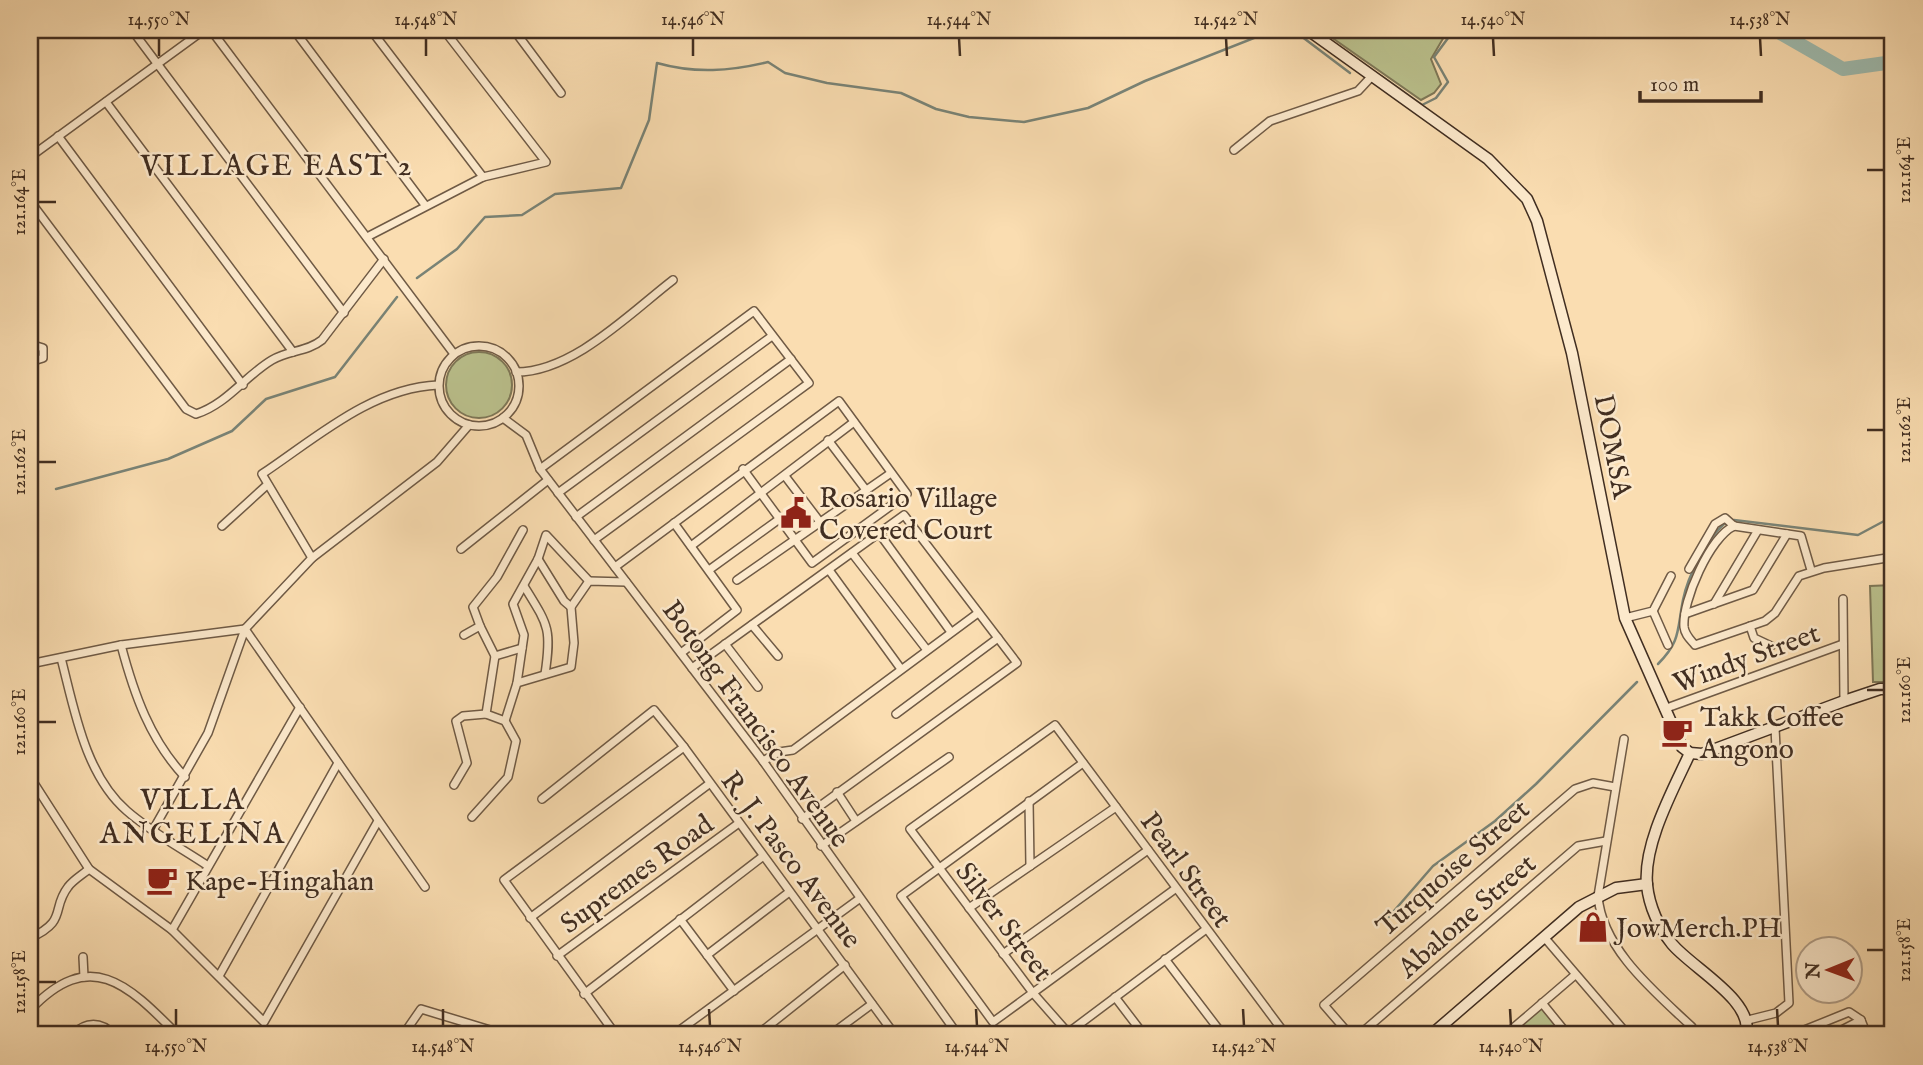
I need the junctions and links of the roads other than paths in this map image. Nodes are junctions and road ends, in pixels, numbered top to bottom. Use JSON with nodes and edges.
{"nodes":[{"id":1,"x":132,"y":30,"type":"edge"},
{"id":2,"x":204,"y":30,"type":"edge"},
{"id":3,"x":211,"y":30,"type":"edge"},
{"id":4,"x":294,"y":30,"type":"edge"},
{"id":5,"x":371,"y":30,"type":"edge"},
{"id":6,"x":444,"y":30,"type":"edge"},
{"id":7,"x":514,"y":30,"type":"edge"},
{"id":8,"x":1308,"y":30,"type":"edge"},
{"id":9,"x":157,"y":64,"type":"junction"},
{"id":10,"x":1372,"y":76,"type":"junction"},
{"id":11,"x":561,"y":93,"type":"dead end"},
{"id":12,"x":106,"y":102,"type":"junction"},
{"id":13,"x":58,"y":136,"type":"junction"},
{"id":14,"x":1234,"y":150,"type":"dead end"},
{"id":15,"x":30,"y":157,"type":"edge"},
{"id":16,"x":483,"y":177,"type":"junction"},
{"id":17,"x":30,"y":201,"type":"edge"},
{"id":18,"x":425,"y":205,"type":"junction"},
{"id":19,"x":367,"y":237,"type":"junction"},
{"id":20,"x":384,"y":259,"type":"junction"},
{"id":21,"x":673,"y":280,"type":"dead end"},
{"id":22,"x":344,"y":313,"type":"junction"},
{"id":23,"x":772,"y":336,"type":"junction"},
{"id":24,"x":30,"y":344,"type":"edge"},
{"id":25,"x":293,"y":352,"type":"junction"},
{"id":26,"x":454,"y":354,"type":"junction"},
{"id":27,"x":791,"y":359,"type":"junction"},
{"id":28,"x":30,"y":362,"type":"edge"},
{"id":29,"x":516,"y":372,"type":"junction"},
{"id":30,"x":243,"y":385,"type":"junction"},
{"id":31,"x":438,"y":385,"type":"junction"},
{"id":32,"x":503,"y":418,"type":"junction"},
{"id":33,"x":854,"y":422,"type":"junction"},
{"id":34,"x":469,"y":425,"type":"junction"},
{"id":35,"x":828,"y":440,"type":"junction"},
{"id":36,"x":540,"y":469,"type":"junction"},
{"id":37,"x":743,"y":469,"type":"junction"},
{"id":38,"x":891,"y":473,"type":"junction"},
{"id":39,"x":785,"y":476,"type":"junction"},
{"id":40,"x":548,"y":480,"type":"junction"},
{"id":41,"x":267,"y":485,"type":"junction"},
{"id":42,"x":866,"y":490,"type":"junction"},
{"id":43,"x":558,"y":493,"type":"junction"},
{"id":44,"x":760,"y":496,"type":"junction"},
{"id":45,"x":576,"y":517,"type":"junction"},
{"id":46,"x":778,"y":520,"type":"junction"},
{"id":47,"x":820,"y":522,"type":"junction"},
{"id":48,"x":674,"y":523,"type":"junction"},
{"id":49,"x":222,"y":526,"type":"dead end"},
{"id":50,"x":1734,"y":526,"type":"junction"},
{"id":51,"x":523,"y":530,"type":"dead end"},
{"id":52,"x":1758,"y":530,"type":"junction"},
{"id":53,"x":879,"y":533,"type":"junction"},
{"id":54,"x":1787,"y":534,"type":"junction"},
{"id":55,"x":594,"y":540,"type":"junction"},
{"id":56,"x":794,"y":541,"type":"junction"},
{"id":57,"x":691,"y":546,"type":"junction"},
{"id":58,"x":461,"y":549,"type":"dead end"},
{"id":59,"x":852,"y":553,"type":"junction"},
{"id":60,"x":1893,"y":556,"type":"edge"},
{"id":61,"x":312,"y":558,"type":"junction"},
{"id":62,"x":538,"y":559,"type":"junction"},
{"id":63,"x":615,"y":567,"type":"junction"},
{"id":64,"x":1689,"y":569,"type":"dead end"},
{"id":65,"x":709,"y":570,"type":"junction"},
{"id":66,"x":829,"y":570,"type":"junction"},
{"id":67,"x":1811,"y":570,"type":"junction"},
{"id":68,"x":1671,"y":576,"type":"dead end"},
{"id":69,"x":737,"y":580,"type":"dead end"},
{"id":70,"x":589,"y":581,"type":"junction"},
{"id":71,"x":626,"y":582,"type":"junction"},
{"id":72,"x":524,"y":586,"type":"junction"},
{"id":73,"x":1843,"y":599,"type":"dead end"},
{"id":74,"x":1714,"y":604,"type":"junction"},
{"id":75,"x":571,"y":607,"type":"junction"},
{"id":76,"x":1653,"y":611,"type":"junction"},
{"id":77,"x":978,"y":613,"type":"junction"},
{"id":78,"x":1685,"y":614,"type":"junction"},
{"id":79,"x":1625,"y":618,"type":"junction"},
{"id":80,"x":752,"y":625,"type":"junction"},
{"id":81,"x":480,"y":626,"type":"junction"},
{"id":82,"x":1750,"y":626,"type":"junction"},
{"id":83,"x":245,"y":629,"type":"junction"},
{"id":84,"x":951,"y":632,"type":"junction"},
{"id":85,"x":464,"y":635,"type":"dead end"},
{"id":86,"x":998,"y":638,"type":"junction"},
{"id":87,"x":725,"y":644,"type":"junction"},
{"id":88,"x":1843,"y":644,"type":"junction"},
{"id":89,"x":121,"y":645,"type":"junction"},
{"id":90,"x":1668,"y":645,"type":"dead end"},
{"id":91,"x":1771,"y":646,"type":"dead end"},
{"id":92,"x":522,"y":648,"type":"junction"},
{"id":93,"x":927,"y":650,"type":"junction"},
{"id":94,"x":681,"y":653,"type":"junction"},
{"id":95,"x":495,"y":656,"type":"junction"},
{"id":96,"x":778,"y":656,"type":"dead end"},
{"id":97,"x":61,"y":657,"type":"junction"},
{"id":98,"x":30,"y":664,"type":"edge"},
{"id":99,"x":692,"y":668,"type":"junction"},
{"id":100,"x":901,"y":669,"type":"junction"},
{"id":101,"x":545,"y":674,"type":"junction"},
{"id":102,"x":517,"y":683,"type":"junction"},
{"id":103,"x":758,"y":687,"type":"dead end"},
{"id":104,"x":1893,"y":689,"type":"edge"},
{"id":105,"x":1844,"y":701,"type":"junction"},
{"id":106,"x":300,"y":707,"type":"junction"},
{"id":107,"x":1664,"y":710,"type":"junction"},
{"id":108,"x":486,"y":714,"type":"junction"},
{"id":109,"x":896,"y":714,"type":"dead end"},
{"id":110,"x":505,"y":722,"type":"junction"},
{"id":111,"x":1775,"y":728,"type":"junction"},
{"id":112,"x":1624,"y":739,"type":"dead end"},
{"id":113,"x":684,"y":747,"type":"junction"},
{"id":114,"x":1690,"y":753,"type":"junction"},
{"id":115,"x":949,"y":757,"type":"dead end"},
{"id":116,"x":763,"y":761,"type":"junction"},
{"id":117,"x":338,"y":763,"type":"junction"},
{"id":118,"x":1083,"y":763,"type":"junction"},
{"id":119,"x":30,"y":777,"type":"edge"},
{"id":120,"x":185,"y":777,"type":"junction"},
{"id":121,"x":709,"y":784,"type":"junction"},
{"id":122,"x":454,"y":785,"type":"dead end"},
{"id":123,"x":1615,"y":787,"type":"junction"},
{"id":124,"x":837,"y":792,"type":"junction"},
{"id":125,"x":542,"y":799,"type":"dead end"},
{"id":126,"x":1028,"y":801,"type":"junction"},
{"id":127,"x":1116,"y":807,"type":"junction"},
{"id":128,"x":472,"y":817,"type":"dead end"},
{"id":129,"x":802,"y":819,"type":"junction"},
{"id":130,"x":378,"y":821,"type":"junction"},
{"id":131,"x":856,"y":821,"type":"junction"},
{"id":132,"x":739,"y":823,"type":"junction"},
{"id":133,"x":910,"y":829,"type":"joint"},
{"id":134,"x":153,"y":830,"type":"junction"},
{"id":135,"x":1606,"y":841,"type":"junction"},
{"id":136,"x":821,"y":846,"type":"junction"},
{"id":137,"x":1892,"y":846,"type":"edge"},
{"id":138,"x":1147,"y":850,"type":"junction"},
{"id":139,"x":762,"y":857,"type":"junction"},
{"id":140,"x":208,"y":866,"type":"junction"},
{"id":141,"x":1030,"y":866,"type":"junction"},
{"id":142,"x":938,"y":867,"type":"junction"},
{"id":143,"x":89,"y":869,"type":"junction"},
{"id":144,"x":1893,"y":873,"type":"edge"},
{"id":145,"x":1647,"y":884,"type":"junction"},
{"id":146,"x":425,"y":887,"type":"dead end"},
{"id":147,"x":1175,"y":889,"type":"junction"},
{"id":148,"x":788,"y":893,"type":"junction"},
{"id":149,"x":1598,"y":896,"type":"junction"},
{"id":150,"x":859,"y":899,"type":"junction"},
{"id":151,"x":969,"y":908,"type":"junction"},
{"id":152,"x":1893,"y":915,"type":"edge"},
{"id":153,"x":530,"y":918,"type":"junction"},
{"id":154,"x":680,"y":919,"type":"junction"},
{"id":155,"x":172,"y":930,"type":"junction"},
{"id":156,"x":1205,"y":930,"type":"junction"},
{"id":157,"x":819,"y":931,"type":"junction"},
{"id":158,"x":1544,"y":937,"type":"junction"},
{"id":159,"x":30,"y":938,"type":"edge"},
{"id":160,"x":1003,"y":954,"type":"junction"},
{"id":161,"x":707,"y":955,"type":"junction"},
{"id":162,"x":557,"y":956,"type":"junction"},
{"id":163,"x":83,"y":957,"type":"dead end"},
{"id":164,"x":1166,"y":959,"type":"junction"},
{"id":165,"x":1893,"y":964,"type":"edge"},
{"id":166,"x":845,"y":965,"type":"junction"},
{"id":167,"x":219,"y":975,"type":"junction"},
{"id":168,"x":1576,"y":975,"type":"junction"},
{"id":169,"x":84,"y":977,"type":"junction"},
{"id":170,"x":734,"y":992,"type":"junction"},
{"id":171,"x":1033,"y":993,"type":"junction"},
{"id":172,"x":584,"y":994,"type":"junction"},
{"id":173,"x":1115,"y":997,"type":"junction"},
{"id":174,"x":1542,"y":1003,"type":"junction"},
{"id":175,"x":872,"y":1004,"type":"junction"},
{"id":176,"x":30,"y":1010,"type":"edge"},
{"id":177,"x":1748,"y":1020,"type":"junction"},
{"id":178,"x":1861,"y":1020,"type":"junction"},
{"id":179,"x":1067,"y":1034,"type":"edge"},
{"id":180,"x":72,"y":1035,"type":"edge"},
{"id":181,"x":114,"y":1035,"type":"edge"},
{"id":182,"x":178,"y":1035,"type":"edge"},
{"id":183,"x":403,"y":1035,"type":"edge"},
{"id":184,"x":498,"y":1035,"type":"edge"},
{"id":185,"x":616,"y":1035,"type":"edge"},
{"id":186,"x":673,"y":1035,"type":"edge"},
{"id":187,"x":757,"y":1035,"type":"edge"},
{"id":188,"x":830,"y":1035,"type":"edge"},
{"id":189,"x":895,"y":1035,"type":"edge"},
{"id":190,"x":958,"y":1035,"type":"edge"},
{"id":191,"x":1144,"y":1035,"type":"edge"},
{"id":192,"x":1223,"y":1035,"type":"edge"},
{"id":193,"x":1286,"y":1035,"type":"edge"},
{"id":194,"x":1350,"y":1035,"type":"edge"},
{"id":195,"x":1359,"y":1035,"type":"edge"},
{"id":196,"x":1432,"y":1035,"type":"edge"},
{"id":197,"x":1505,"y":1035,"type":"edge"},
{"id":198,"x":1568,"y":1035,"type":"edge"},
{"id":199,"x":1628,"y":1035,"type":"edge"},
{"id":200,"x":1692,"y":1035,"type":"edge"},
{"id":201,"x":1746,"y":1035,"type":"edge"},
{"id":202,"x":1771,"y":1035,"type":"edge"},
{"id":203,"x":1832,"y":1035,"type":"edge"},
{"id":204,"x":1867,"y":1035,"type":"edge"}],
"edges":[{"from":1,"to":9,"type":"street"},
{"from":2,"to":9,"type":"street"},
{"from":3,"to":19,"type":"street"},
{"from":4,"to":18,"type":"street"},
{"from":5,"to":16,"type":"street"},
{"from":6,"to":16,"type":"street"},
{"from":7,"to":11,"type":"street"},
{"from":8,"to":10,"type":"main road","name":"DOMSA"},
{"from":9,"to":12,"type":"street"},
{"from":9,"to":22,"type":"street"},
{"from":10,"to":14,"type":"street"},
{"from":10,"to":79,"type":"main road","name":"DOMSA"},
{"from":12,"to":13,"type":"street"},
{"from":12,"to":25,"type":"street"},
{"from":13,"to":15,"type":"street"},
{"from":13,"to":30,"type":"street"},
{"from":16,"to":18,"type":"street"},
{"from":17,"to":30,"type":"street"},
{"from":18,"to":19,"type":"street"},
{"from":19,"to":20,"type":"street"},
{"from":20,"to":22,"type":"street"},
{"from":20,"to":26,"type":"street"},
{"from":21,"to":29,"type":"street"},
{"from":22,"to":25,"type":"street"},
{"from":23,"to":27,"type":"street"},
{"from":23,"to":36,"type":"street"},
{"from":23,"to":43,"type":"street"},
{"from":24,"to":28,"type":"street"},
{"from":25,"to":30,"type":"street"},
{"from":26,"to":29,"type":"street"},
{"from":26,"to":31,"type":"street"},
{"from":27,"to":45,"type":"street"},
{"from":27,"to":55,"type":"street"},
{"from":29,"to":32,"type":"street"},
{"from":31,"to":34,"type":"street"},
{"from":31,"to":41,"type":"street"},
{"from":32,"to":34,"type":"street"},
{"from":32,"to":36,"type":"street","name":"Botong Francisco Avenue"},
{"from":33,"to":35,"type":"street"},
{"from":33,"to":37,"type":"street"},
{"from":33,"to":38,"type":"street"},
{"from":34,"to":61,"type":"street"},
{"from":35,"to":39,"type":"street"},
{"from":35,"to":42,"type":"street"},
{"from":36,"to":40,"type":"street","name":"Botong Francisco Avenue"},
{"from":37,"to":44,"type":"street"},
{"from":37,"to":48,"type":"street"},
{"from":38,"to":42,"type":"street"},
{"from":38,"to":56,"type":"street"},
{"from":39,"to":44,"type":"street"},
{"from":39,"to":47,"type":"street"},
{"from":40,"to":43,"type":"street","name":"Botong Francisco Avenue"},
{"from":40,"to":58,"type":"street"},
{"from":41,"to":49,"type":"street"},
{"from":41,"to":61,"type":"street"},
{"from":42,"to":47,"type":"street"},
{"from":43,"to":45,"type":"street","name":"Botong Francisco Avenue"},
{"from":44,"to":46,"type":"street"},
{"from":44,"to":57,"type":"street"},
{"from":45,"to":55,"type":"street","name":"Botong Francisco Avenue"},
{"from":46,"to":56,"type":"street"},
{"from":46,"to":65,"type":"street"},
{"from":47,"to":56,"type":"street"},
{"from":48,"to":57,"type":"street"},
{"from":48,"to":63,"type":"street"},
{"from":50,"to":52,"type":"street"},
{"from":50,"to":64,"type":"street"},
{"from":50,"to":78,"type":"street"},
{"from":51,"to":81,"type":"street"},
{"from":52,"to":54,"type":"street"},
{"from":52,"to":74,"type":"street"},
{"from":53,"to":59,"type":"street"},
{"from":53,"to":77,"type":"street"},
{"from":53,"to":84,"type":"street"},
{"from":54,"to":67,"type":"street"},
{"from":54,"to":74,"type":"street"},
{"from":55,"to":63,"type":"street","name":"Botong Francisco Avenue"},
{"from":56,"to":69,"type":"street"},
{"from":57,"to":65,"type":"street"},
{"from":59,"to":66,"type":"street"},
{"from":59,"to":93,"type":"street"},
{"from":60,"to":67,"type":"street"},
{"from":61,"to":83,"type":"street"},
{"from":62,"to":70,"type":"street"},
{"from":62,"to":72,"type":"street"},
{"from":62,"to":75,"type":"street"},
{"from":63,"to":71,"type":"street","name":"Botong Francisco Avenue"},
{"from":65,"to":94,"type":"street"},
{"from":66,"to":80,"type":"street"},
{"from":66,"to":100,"type":"street"},
{"from":67,"to":82,"type":"street"},
{"from":68,"to":76,"type":"street"},
{"from":70,"to":71,"type":"street"},
{"from":70,"to":75,"type":"street"},
{"from":71,"to":94,"type":"street","name":"Botong Francisco Avenue"},
{"from":72,"to":92,"type":"street"},
{"from":72,"to":101,"type":"street"},
{"from":73,"to":88,"type":"street"},
{"from":74,"to":78,"type":"street"},
{"from":75,"to":101,"type":"street"},
{"from":76,"to":79,"type":"street"},
{"from":76,"to":90,"type":"street"},
{"from":77,"to":84,"type":"street"},
{"from":77,"to":86,"type":"street"},
{"from":78,"to":82,"type":"street"},
{"from":79,"to":107,"type":"main road","name":"DOMSA"},
{"from":80,"to":87,"type":"street"},
{"from":80,"to":96,"type":"street"},
{"from":81,"to":85,"type":"street"},
{"from":81,"to":95,"type":"street"},
{"from":82,"to":91,"type":"street"},
{"from":83,"to":89,"type":"street"},
{"from":83,"to":106,"type":"street"},
{"from":83,"to":120,"type":"street"},
{"from":84,"to":93,"type":"street"},
{"from":86,"to":109,"type":"street"},
{"from":86,"to":124,"type":"street"},
{"from":87,"to":99,"type":"street"},
{"from":87,"to":103,"type":"street"},
{"from":88,"to":105,"type":"street"},
{"from":88,"to":107,"type":"street","name":"Windy Street"},
{"from":89,"to":97,"type":"street"},
{"from":89,"to":120,"type":"street"},
{"from":92,"to":95,"type":"street"},
{"from":92,"to":102,"type":"street"},
{"from":93,"to":100,"type":"street"},
{"from":94,"to":99,"type":"street","name":"Botong Francisco Avenue"},
{"from":95,"to":108,"type":"street"},
{"from":97,"to":98,"type":"street"},
{"from":97,"to":134,"type":"street"},
{"from":99,"to":116,"type":"street","name":"Botong Francisco Avenue"},
{"from":100,"to":116,"type":"street"},
{"from":101,"to":102,"type":"street"},
{"from":102,"to":110,"type":"street"},
{"from":104,"to":105,"type":"main road"},
{"from":105,"to":111,"type":"main road"},
{"from":106,"to":117,"type":"street"},
{"from":106,"to":140,"type":"street"},
{"from":107,"to":114,"type":"main road","name":"DOMSA"},
{"from":108,"to":110,"type":"street"},
{"from":108,"to":122,"type":"street"},
{"from":110,"to":128,"type":"street"},
{"from":111,"to":114,"type":"main road"},
{"from":111,"to":177,"type":"street"},
{"from":112,"to":123,"type":"street"},
{"from":113,"to":121,"type":"street","name":"R. J. Pasco Avenue"},
{"from":113,"to":125,"type":"street","name":"R. J. Pasco Avenue"},
{"from":113,"to":153,"type":"street"},
{"from":114,"to":145,"type":"main road"},
{"from":115,"to":131,"type":"street"},
{"from":116,"to":129,"type":"street","name":"Botong Francisco Avenue"},
{"from":117,"to":130,"type":"street"},
{"from":117,"to":167,"type":"street"},
{"from":118,"to":126,"type":"street"},
{"from":118,"to":127,"type":"street","name":"Pearl Street"},
{"from":118,"to":133,"type":"street","name":"Pearl Street"},
{"from":119,"to":143,"type":"street"},
{"from":120,"to":134,"type":"street"},
{"from":121,"to":132,"type":"street","name":"R. J. Pasco Avenue"},
{"from":121,"to":153,"type":"street"},
{"from":123,"to":135,"type":"street"},
{"from":123,"to":194,"type":"street","name":"Turquoise Street"},
{"from":124,"to":129,"type":"street"},
{"from":124,"to":131,"type":"street"},
{"from":126,"to":141,"type":"street"},
{"from":126,"to":142,"type":"street"},
{"from":127,"to":138,"type":"street","name":"Pearl Street"},
{"from":127,"to":141,"type":"street"},
{"from":129,"to":136,"type":"street","name":"Botong Francisco Avenue"},
{"from":130,"to":146,"type":"street"},
{"from":130,"to":167,"type":"street"},
{"from":131,"to":136,"type":"street"},
{"from":132,"to":139,"type":"street","name":"R. J. Pasco Avenue"},
{"from":132,"to":162,"type":"street","name":"Supremes Road"},
{"from":133,"to":142,"type":"street","name":"Silver Street"},
{"from":134,"to":140,"type":"street"},
{"from":135,"to":149,"type":"street"},
{"from":135,"to":195,"type":"street","name":"Abalone Street"},
{"from":136,"to":150,"type":"street","name":"Botong Francisco Avenue"},
{"from":137,"to":144,"type":"street"},
{"from":138,"to":147,"type":"street","name":"Pearl Street"},
{"from":138,"to":160,"type":"street"},
{"from":139,"to":148,"type":"street","name":"R. J. Pasco Avenue"},
{"from":139,"to":154,"type":"street"},
{"from":140,"to":155,"type":"street"},
{"from":141,"to":151,"type":"street"},
{"from":142,"to":151,"type":"street","name":"Silver Street"},
{"from":142,"to":171,"type":"street"},
{"from":143,"to":155,"type":"street"},
{"from":143,"to":159,"type":"street"},
{"from":144,"to":152,"type":"street"},
{"from":145,"to":149,"type":"main road"},
{"from":145,"to":177,"type":"main road"},
{"from":147,"to":156,"type":"street","name":"Pearl Street"},
{"from":147,"to":171,"type":"street"},
{"from":148,"to":157,"type":"street","name":"R. J. Pasco Avenue"},
{"from":148,"to":161,"type":"street"},
{"from":149,"to":158,"type":"main road"},
{"from":149,"to":200,"type":"street"},
{"from":150,"to":157,"type":"street"},
{"from":150,"to":190,"type":"street","name":"Botong Francisco Avenue"},
{"from":151,"to":160,"type":"street","name":"Silver Street"},
{"from":152,"to":165,"type":"street"},
{"from":153,"to":162,"type":"street"},
{"from":154,"to":161,"type":"street"},
{"from":154,"to":172,"type":"street"},
{"from":155,"to":167,"type":"street"},
{"from":156,"to":164,"type":"street"},
{"from":156,"to":193,"type":"street","name":"Pearl Street"},
{"from":157,"to":166,"type":"street","name":"R. J. Pasco Avenue"},
{"from":157,"to":170,"type":"street"},
{"from":158,"to":168,"type":"street"},
{"from":158,"to":196,"type":"main road"},
{"from":160,"to":171,"type":"street","name":"Silver Street"},
{"from":161,"to":170,"type":"street"},
{"from":162,"to":172,"type":"street"},
{"from":163,"to":169,"type":"street"},
{"from":164,"to":173,"type":"street"},
{"from":164,"to":192,"type":"street"},
{"from":166,"to":175,"type":"street","name":"R. J. Pasco Avenue"},
{"from":166,"to":187,"type":"street"},
{"from":168,"to":174,"type":"street"},
{"from":168,"to":199,"type":"street"},
{"from":169,"to":176,"type":"street"},
{"from":169,"to":182,"type":"street"},
{"from":170,"to":186,"type":"street"},
{"from":171,"to":179,"type":"street","name":"Silver Street"},
{"from":172,"to":185,"type":"street"},
{"from":173,"to":179,"type":"street"},
{"from":173,"to":191,"type":"street"},
{"from":174,"to":197,"type":"street"},
{"from":174,"to":198,"type":"street"},
{"from":175,"to":188,"type":"street"},
{"from":175,"to":189,"type":"street","name":"R. J. Pasco Avenue"},
{"from":177,"to":201,"type":"main road"},
{"from":178,"to":202,"type":"street"},
{"from":178,"to":203,"type":"street"},
{"from":178,"to":204,"type":"street"},
{"from":180,"to":181,"type":"street"},
{"from":183,"to":184,"type":"street"}]}
